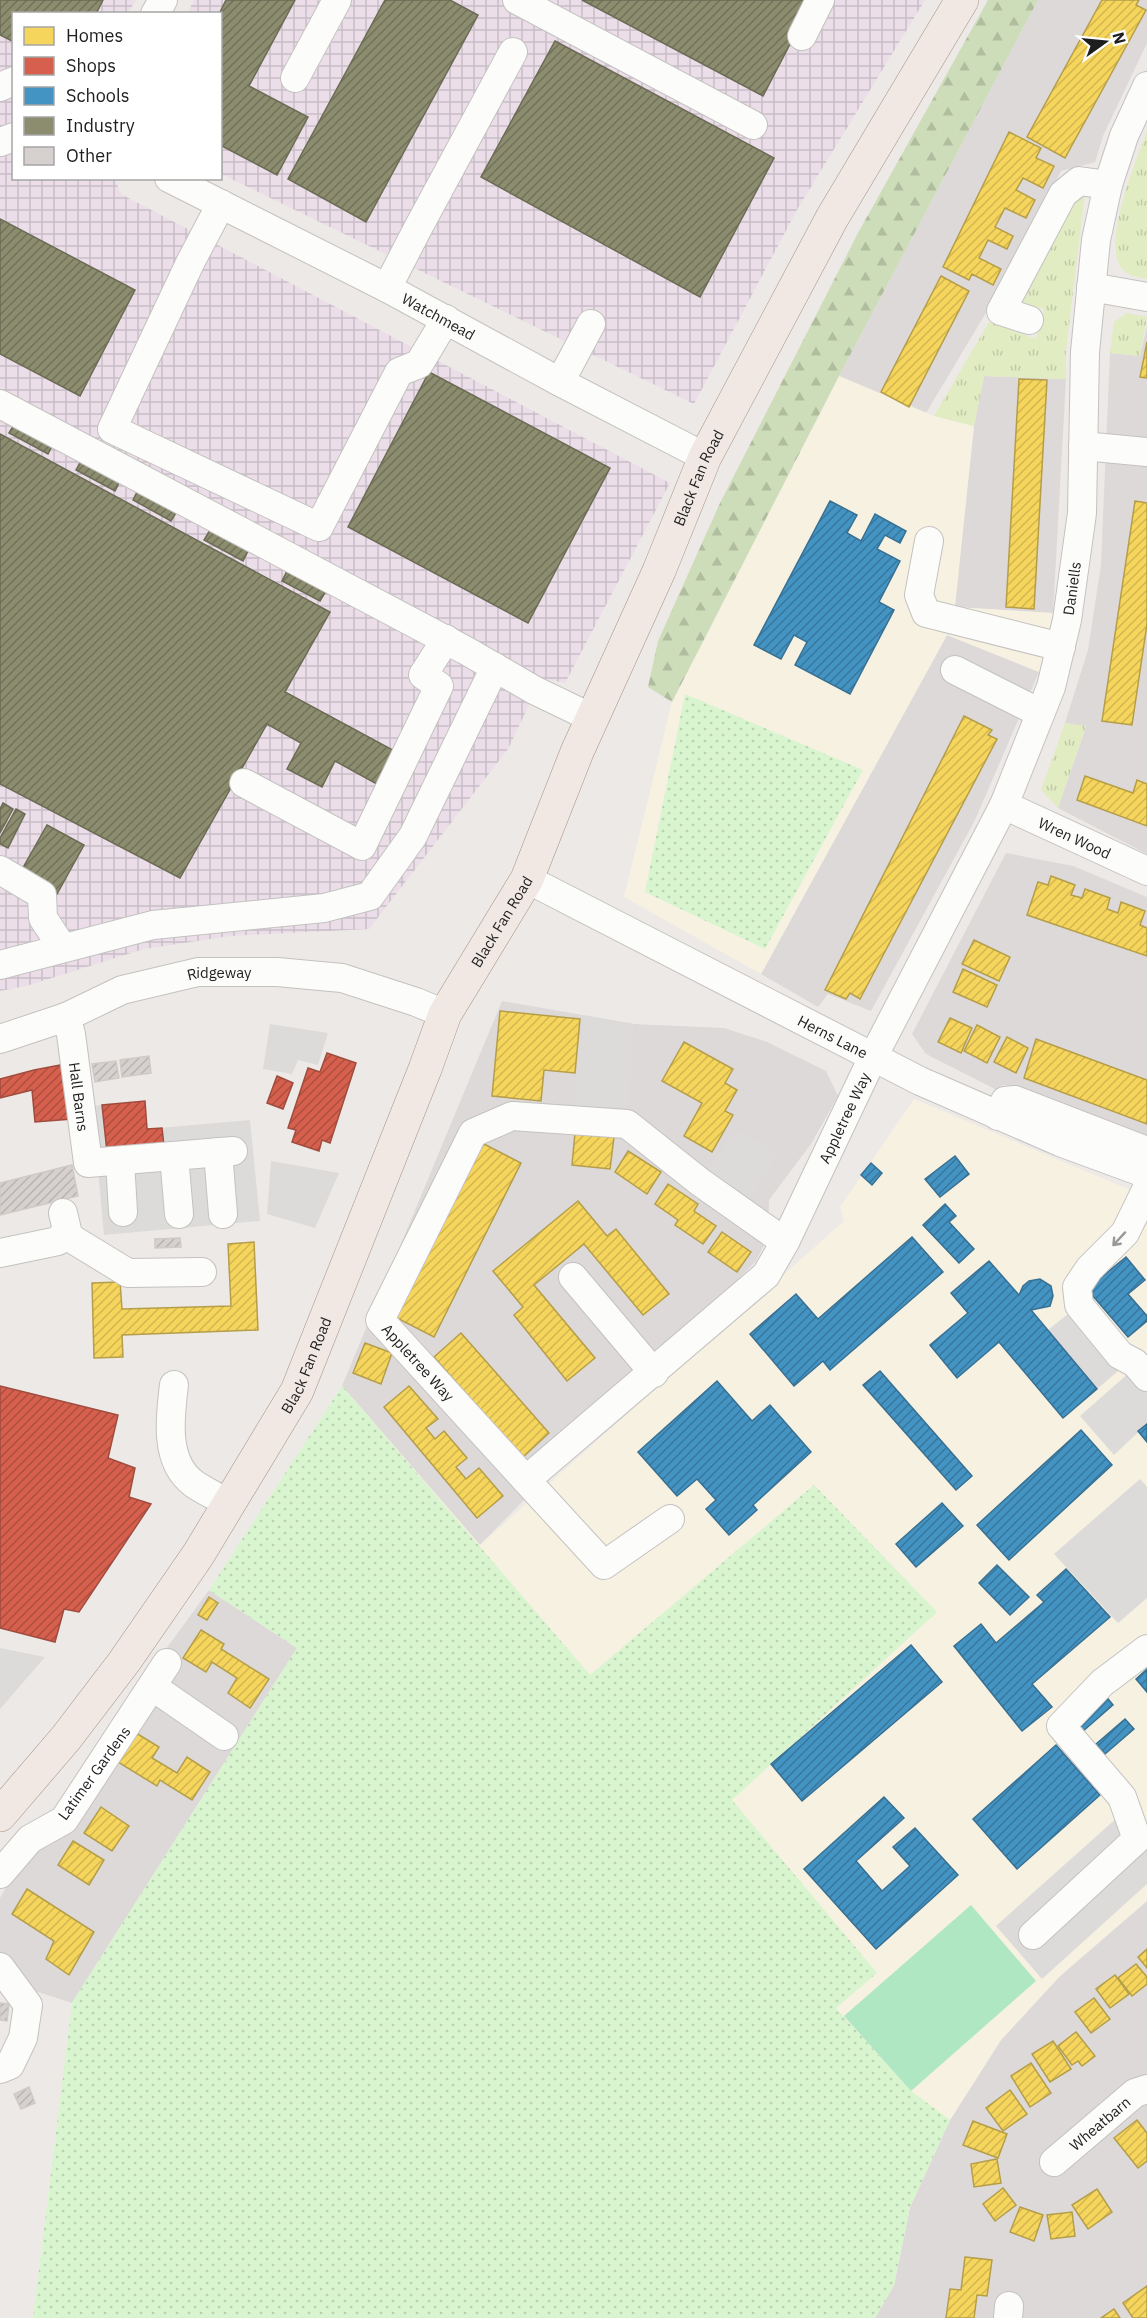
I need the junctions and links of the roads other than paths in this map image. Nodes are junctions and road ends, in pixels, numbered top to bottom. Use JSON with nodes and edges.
{"nodes":[{"id":1,"x":337,"y":0,"type":"edge"},
{"id":2,"x":517,"y":0,"type":"edge"},
{"id":3,"x":820,"y":0,"type":"edge"},
{"id":4,"x":962,"y":0,"type":"edge"},
{"id":5,"x":802,"y":36,"type":"dead end"},
{"id":6,"x":513,"y":52,"type":"dead end"},
{"id":7,"x":295,"y":78,"type":"dead end"},
{"id":8,"x":1147,"y":86,"type":"edge"},
{"id":9,"x":753,"y":125,"type":"dead end"},
{"id":10,"x":173,"y":180,"type":"edge"},
{"id":11,"x":1108,"y":185,"type":"junction"},
{"id":12,"x":221,"y":204,"type":"junction"},
{"id":13,"x":1090,"y":287,"type":"junction"},
{"id":14,"x":387,"y":288,"type":"junction"},
{"id":15,"x":1147,"y":297,"type":"edge"},
{"id":16,"x":446,"y":319,"type":"junction"},
{"id":17,"x":1029,"y":320,"type":"dead end"},
{"id":18,"x":591,"y":324,"type":"dead end"},
{"id":19,"x":560,"y":382,"type":"junction"},
{"id":20,"x":0,"y":405,"type":"edge"},
{"id":21,"x":1083,"y":446,"type":"junction"},
{"id":22,"x":1147,"y":452,"type":"edge"},
{"id":23,"x":705,"y":457,"type":"junction"},
{"id":24,"x":929,"y":541,"type":"dead end"},
{"id":25,"x":446,"y":639,"type":"junction"},
{"id":26,"x":1061,"y":647,"type":"junction"},
{"id":27,"x":495,"y":667,"type":"junction"},
{"id":28,"x":955,"y":670,"type":"dead end"},
{"id":29,"x":1040,"y":713,"type":"junction"},
{"id":30,"x":592,"y":718,"type":"junction"},
{"id":31,"x":244,"y":783,"type":"dead end"},
{"id":32,"x":1004,"y":805,"type":"junction"},
{"id":33,"x":0,"y":870,"type":"edge"},
{"id":34,"x":1147,"y":872,"type":"edge"},
{"id":35,"x":527,"y":879,"type":"junction"},
{"id":36,"x":62,"y":947,"type":"junction"},
{"id":37,"x":0,"y":965,"type":"edge"},
{"id":38,"x":444,"y":1014,"type":"junction"},
{"id":39,"x":66,"y":1017,"type":"junction"},
{"id":40,"x":0,"y":1039,"type":"edge"},
{"id":41,"x":873,"y":1057,"type":"junction"},
{"id":42,"x":998,"y":1116,"type":"junction"},
{"id":43,"x":1147,"y":1151,"type":"edge"},
{"id":44,"x":174,"y":1156,"type":"junction"},
{"id":45,"x":111,"y":1162,"type":"junction"},
{"id":46,"x":1147,"y":1174,"type":"edge"},
{"id":47,"x":1147,"y":1188,"type":"edge"},
{"id":48,"x":123,"y":1212,"type":"dead end"},
{"id":49,"x":179,"y":1214,"type":"dead end"},
{"id":50,"x":223,"y":1214,"type":"dead end"},
{"id":51,"x":785,"y":1242,"type":"junction"},
{"id":52,"x":0,"y":1253,"type":"edge"},
{"id":53,"x":202,"y":1272,"type":"dead end"},
{"id":54,"x":573,"y":1277,"type":"dead end"},
{"id":55,"x":654,"y":1373,"type":"junction"},
{"id":56,"x":1147,"y":1377,"type":"edge"},
{"id":57,"x":174,"y":1385,"type":"dead end"},
{"id":58,"x":526,"y":1480,"type":"junction"},
{"id":59,"x":229,"y":1504,"type":"junction"},
{"id":60,"x":670,"y":1519,"type":"dead end"},
{"id":61,"x":1147,"y":1649,"type":"edge"},
{"id":62,"x":224,"y":1736,"type":"dead end"},
{"id":63,"x":0,"y":1815,"type":"edge"},
{"id":64,"x":0,"y":1874,"type":"edge"},
{"id":65,"x":1033,"y":1935,"type":"dead end"},
{"id":66,"x":0,"y":1967,"type":"edge"},
{"id":67,"x":0,"y":2069,"type":"edge"},
{"id":68,"x":1147,"y":2089,"type":"edge"},
{"id":69,"x":1054,"y":2162,"type":"dead end"}],
"edges":[{"from":1,"to":7,"type":"street"},
{"from":2,"to":9,"type":"street"},
{"from":3,"to":5,"type":"street"},
{"from":4,"to":23,"type":"main road","name":"Black Fan Road"},
{"from":6,"to":14,"type":"street"},
{"from":8,"to":11,"type":"street","name":"Daniells"},
{"from":10,"to":12,"type":"street","name":"Watchmead"},
{"from":11,"to":13,"type":"street","name":"Daniells"},
{"from":11,"to":17,"type":"street"},
{"from":12,"to":14,"type":"street","name":"Watchmead"},
{"from":12,"to":16,"type":"street"},
{"from":13,"to":15,"type":"street"},
{"from":13,"to":21,"type":"street","name":"Daniells"},
{"from":14,"to":16,"type":"street","name":"Watchmead"},
{"from":16,"to":19,"type":"street","name":"Watchmead"},
{"from":18,"to":19,"type":"street"},
{"from":19,"to":23,"type":"street","name":"Watchmead"},
{"from":20,"to":25,"type":"street"},
{"from":21,"to":22,"type":"street"},
{"from":21,"to":26,"type":"street","name":"Daniells"},
{"from":23,"to":30,"type":"main road","name":"Black Fan Road"},
{"from":24,"to":26,"type":"street"},
{"from":25,"to":27,"type":"street"},
{"from":25,"to":31,"type":"street"},
{"from":26,"to":29,"type":"street","name":"Daniells"},
{"from":27,"to":30,"type":"street"},
{"from":27,"to":36,"type":"street"},
{"from":28,"to":29,"type":"street"},
{"from":29,"to":32,"type":"street","name":"Daniells"},
{"from":30,"to":35,"type":"main road","name":"Black Fan Road"},
{"from":32,"to":34,"type":"street","name":"Wren Wood"},
{"from":32,"to":41,"type":"street","name":"Daniells"},
{"from":33,"to":36,"type":"street"},
{"from":35,"to":38,"type":"main road","name":"Black Fan Road"},
{"from":35,"to":41,"type":"street","name":"Herns Lane"},
{"from":36,"to":37,"type":"street"},
{"from":38,"to":39,"type":"street","name":"Ridgeway"},
{"from":38,"to":59,"type":"main road","name":"Black Fan Road"},
{"from":39,"to":40,"type":"street","name":"Ridgeway"},
{"from":39,"to":45,"type":"street","name":"Hall Barns"},
{"from":41,"to":42,"type":"street","name":"Herns Lane"},
{"from":41,"to":51,"type":"street","name":"Appletree Way"},
{"from":42,"to":43,"type":"street"},
{"from":42,"to":46,"type":"street","name":"Herns Lane"},
{"from":44,"to":45,"type":"street"},
{"from":44,"to":49,"type":"street"},
{"from":44,"to":50,"type":"street"},
{"from":45,"to":48,"type":"street"},
{"from":47,"to":56,"type":"street","one_way":true},
{"from":51,"to":55,"type":"street","name":"Appletree Way"},
{"from":51,"to":58,"type":"street","name":"Appletree Way"},
{"from":52,"to":53,"type":"street"},
{"from":54,"to":55,"type":"street"},
{"from":55,"to":58,"type":"street","name":"Appletree Way"},
{"from":57,"to":59,"type":"street"},
{"from":58,"to":60,"type":"street"},
{"from":59,"to":63,"type":"main road","name":"Black Fan Road"},
{"from":61,"to":65,"type":"street"},
{"from":62,"to":64,"type":"street","name":"Latimer Gardens"},
{"from":66,"to":67,"type":"street"},
{"from":68,"to":69,"type":"street","name":"Wheatbarn"}]}
